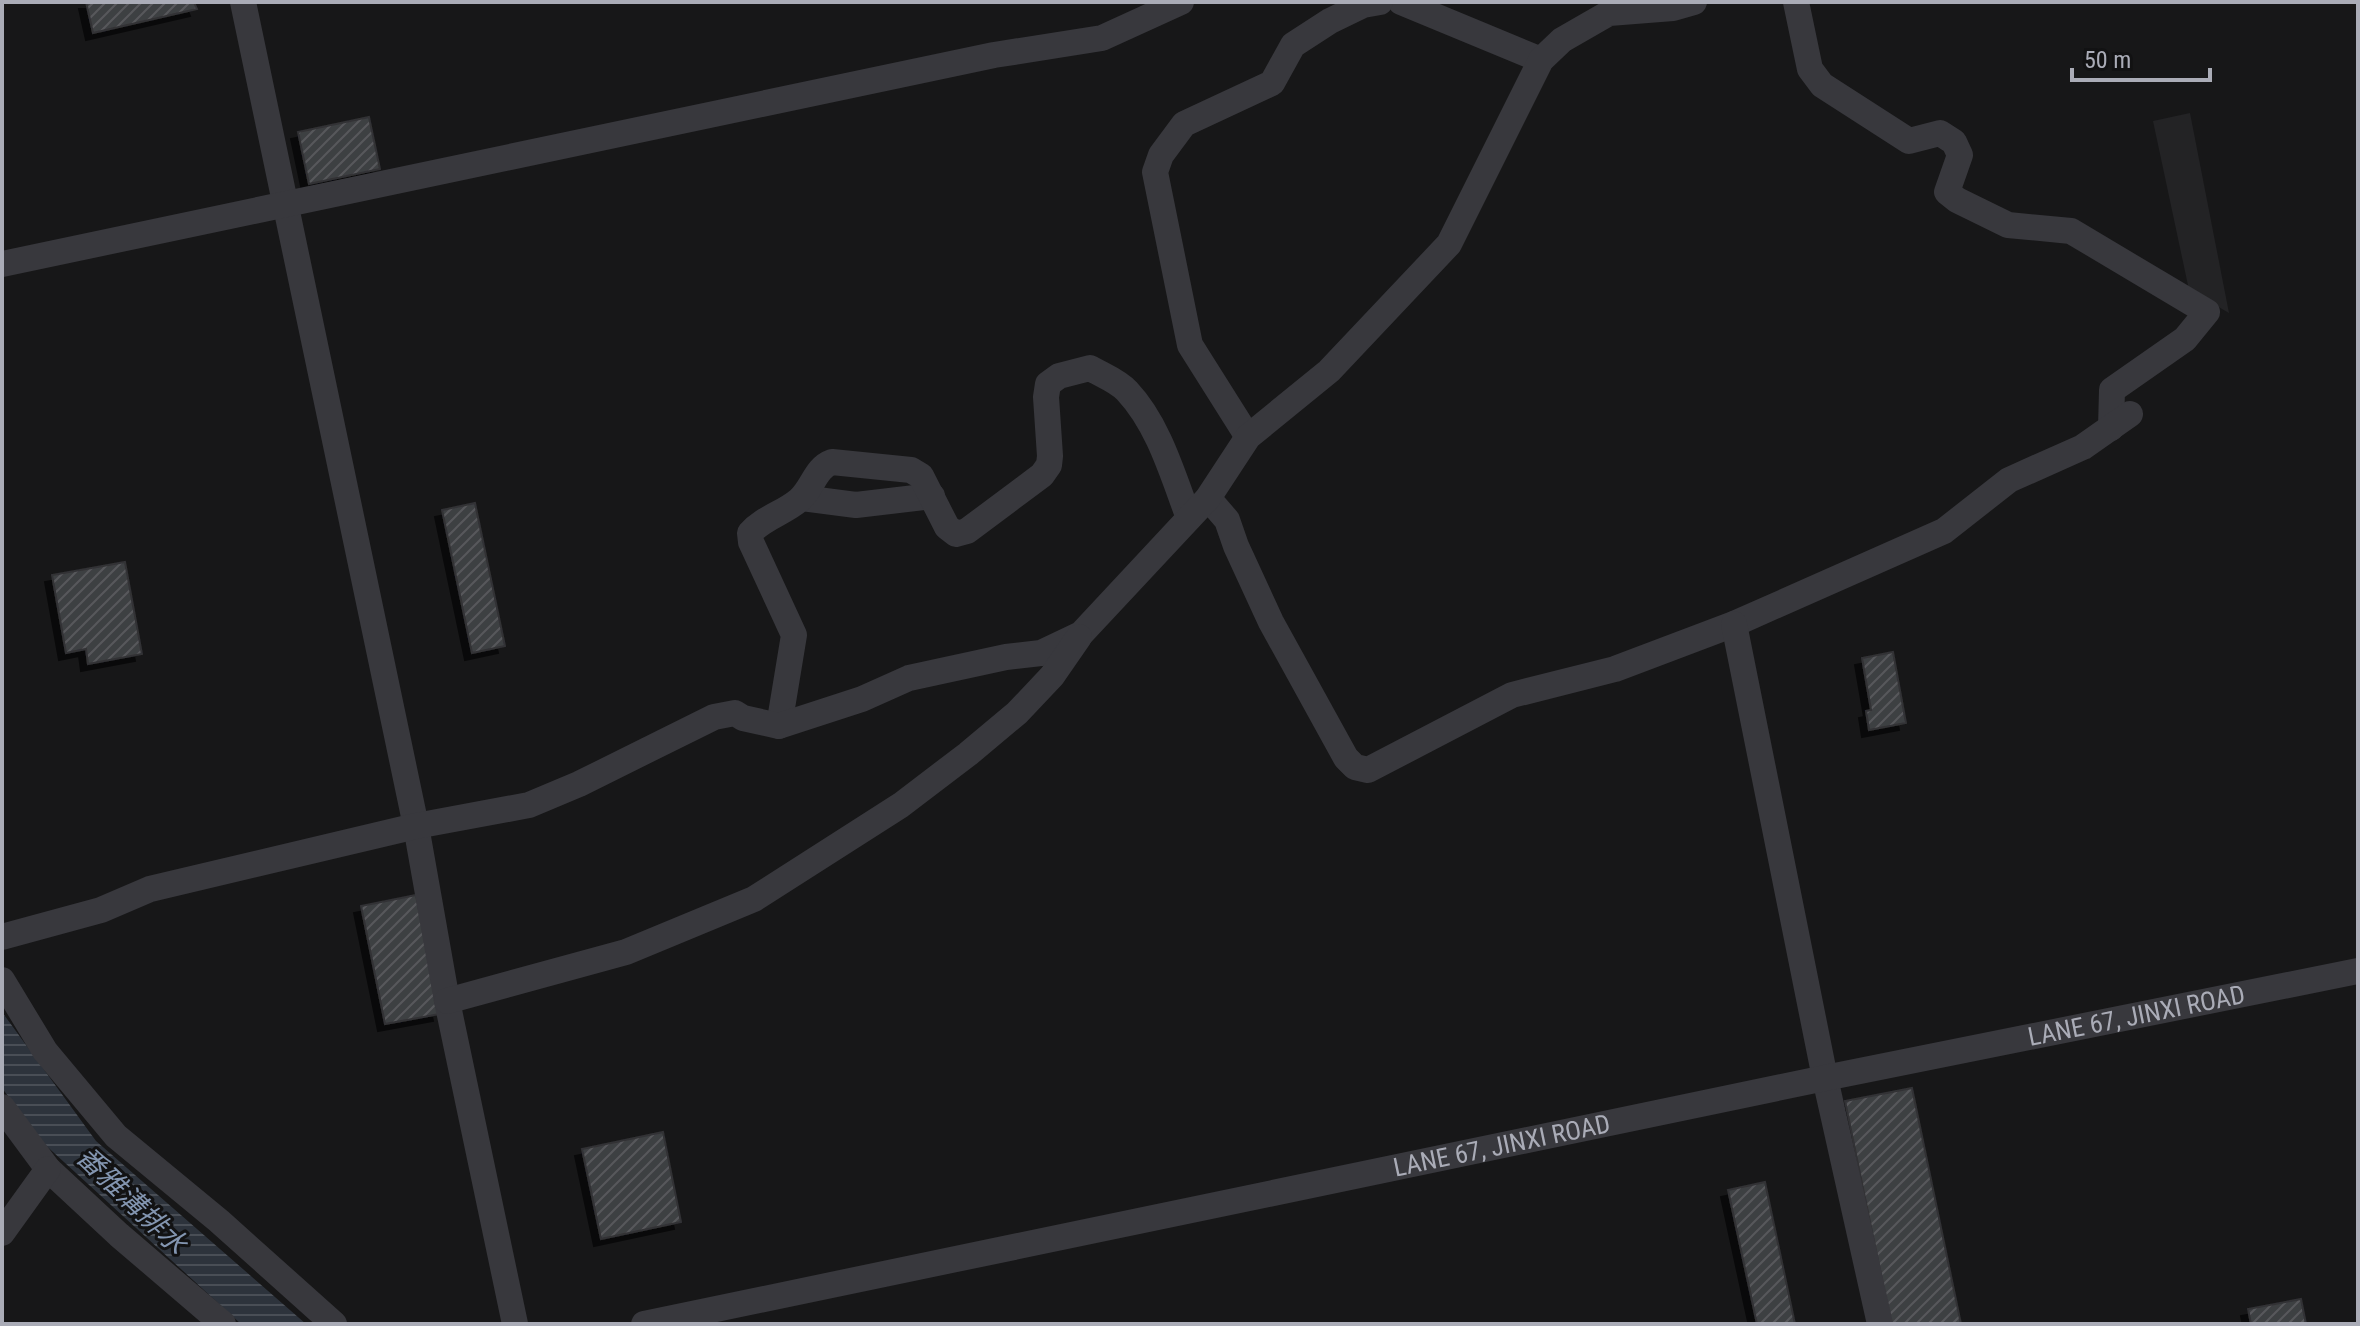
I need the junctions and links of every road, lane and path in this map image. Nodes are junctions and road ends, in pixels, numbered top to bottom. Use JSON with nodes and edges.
{"nodes":[{"id":1,"x":243,"y":2,"type":"edge"},
{"id":2,"x":1181,"y":2,"type":"edge"},
{"id":3,"x":1380,"y":2,"type":"edge"},
{"id":4,"x":1401,"y":2,"type":"edge"},
{"id":5,"x":1694,"y":2,"type":"edge"},
{"id":6,"x":1796,"y":2,"type":"edge"},
{"id":7,"x":1541,"y":60,"type":"junction"},
{"id":8,"x":286,"y":204,"type":"junction"},
{"id":9,"x":2,"y":264,"type":"edge"},
{"id":10,"x":1248,"y":437,"type":"junction"},
{"id":11,"x":932,"y":496,"type":"junction"},
{"id":12,"x":802,"y":498,"type":"junction"},
{"id":13,"x":1208,"y":498,"type":"junction"},
{"id":14,"x":1189,"y":518,"type":"junction"},
{"id":15,"x":1734,"y":624,"type":"junction"},
{"id":16,"x":1081,"y":634,"type":"junction"},
{"id":17,"x":779,"y":726,"type":"junction"},
{"id":18,"x":416,"y":826,"type":"junction"},
{"id":19,"x":2,"y":937,"type":"edge"},
{"id":20,"x":2358,"y":971,"type":"edge"},
{"id":21,"x":2,"y":980,"type":"edge"},
{"id":22,"x":447,"y":1001,"type":"junction"},
{"id":23,"x":1825,"y":1078,"type":"junction"},
{"id":24,"x":2,"y":1107,"type":"edge"},
{"id":25,"x":48,"y":1169,"type":"junction"},
{"id":26,"x":2,"y":1233,"type":"edge"},
{"id":27,"x":223,"y":1324,"type":"edge"},
{"id":28,"x":334,"y":1324,"type":"edge"},
{"id":29,"x":515,"y":1324,"type":"edge"},
{"id":30,"x":644,"y":1324,"type":"edge"},
{"id":31,"x":1880,"y":1324,"type":"edge"}],
"edges":[{"from":1,"to":8,"type":"street"},
{"from":2,"to":8,"type":"street"},
{"from":3,"to":10,"type":"street"},
{"from":4,"to":7,"type":"street"},
{"from":5,"to":7,"type":"street"},
{"from":6,"to":15,"type":"street"},
{"from":7,"to":10,"type":"street"},
{"from":8,"to":9,"type":"street"},
{"from":8,"to":18,"type":"street"},
{"from":10,"to":13,"type":"street"},
{"from":11,"to":12,"type":"street"},
{"from":11,"to":12,"type":"street"},
{"from":11,"to":14,"type":"street"},
{"from":12,"to":17,"type":"street"},
{"from":13,"to":14,"type":"street"},
{"from":13,"to":15,"type":"street"},
{"from":14,"to":16,"type":"street"},
{"from":15,"to":23,"type":"street"},
{"from":16,"to":17,"type":"street"},
{"from":16,"to":22,"type":"street"},
{"from":17,"to":18,"type":"street"},
{"from":18,"to":19,"type":"street"},
{"from":18,"to":22,"type":"street"},
{"from":20,"to":23,"type":"street","name":"LANE 67, JINXI ROAD"},
{"from":21,"to":28,"type":"street"},
{"from":22,"to":29,"type":"street"},
{"from":23,"to":30,"type":"street","name":"LANE 67, JINXI ROAD"},
{"from":23,"to":31,"type":"street"},
{"from":24,"to":25,"type":"street"},
{"from":25,"to":26,"type":"street"},
{"from":25,"to":27,"type":"street"}]}
